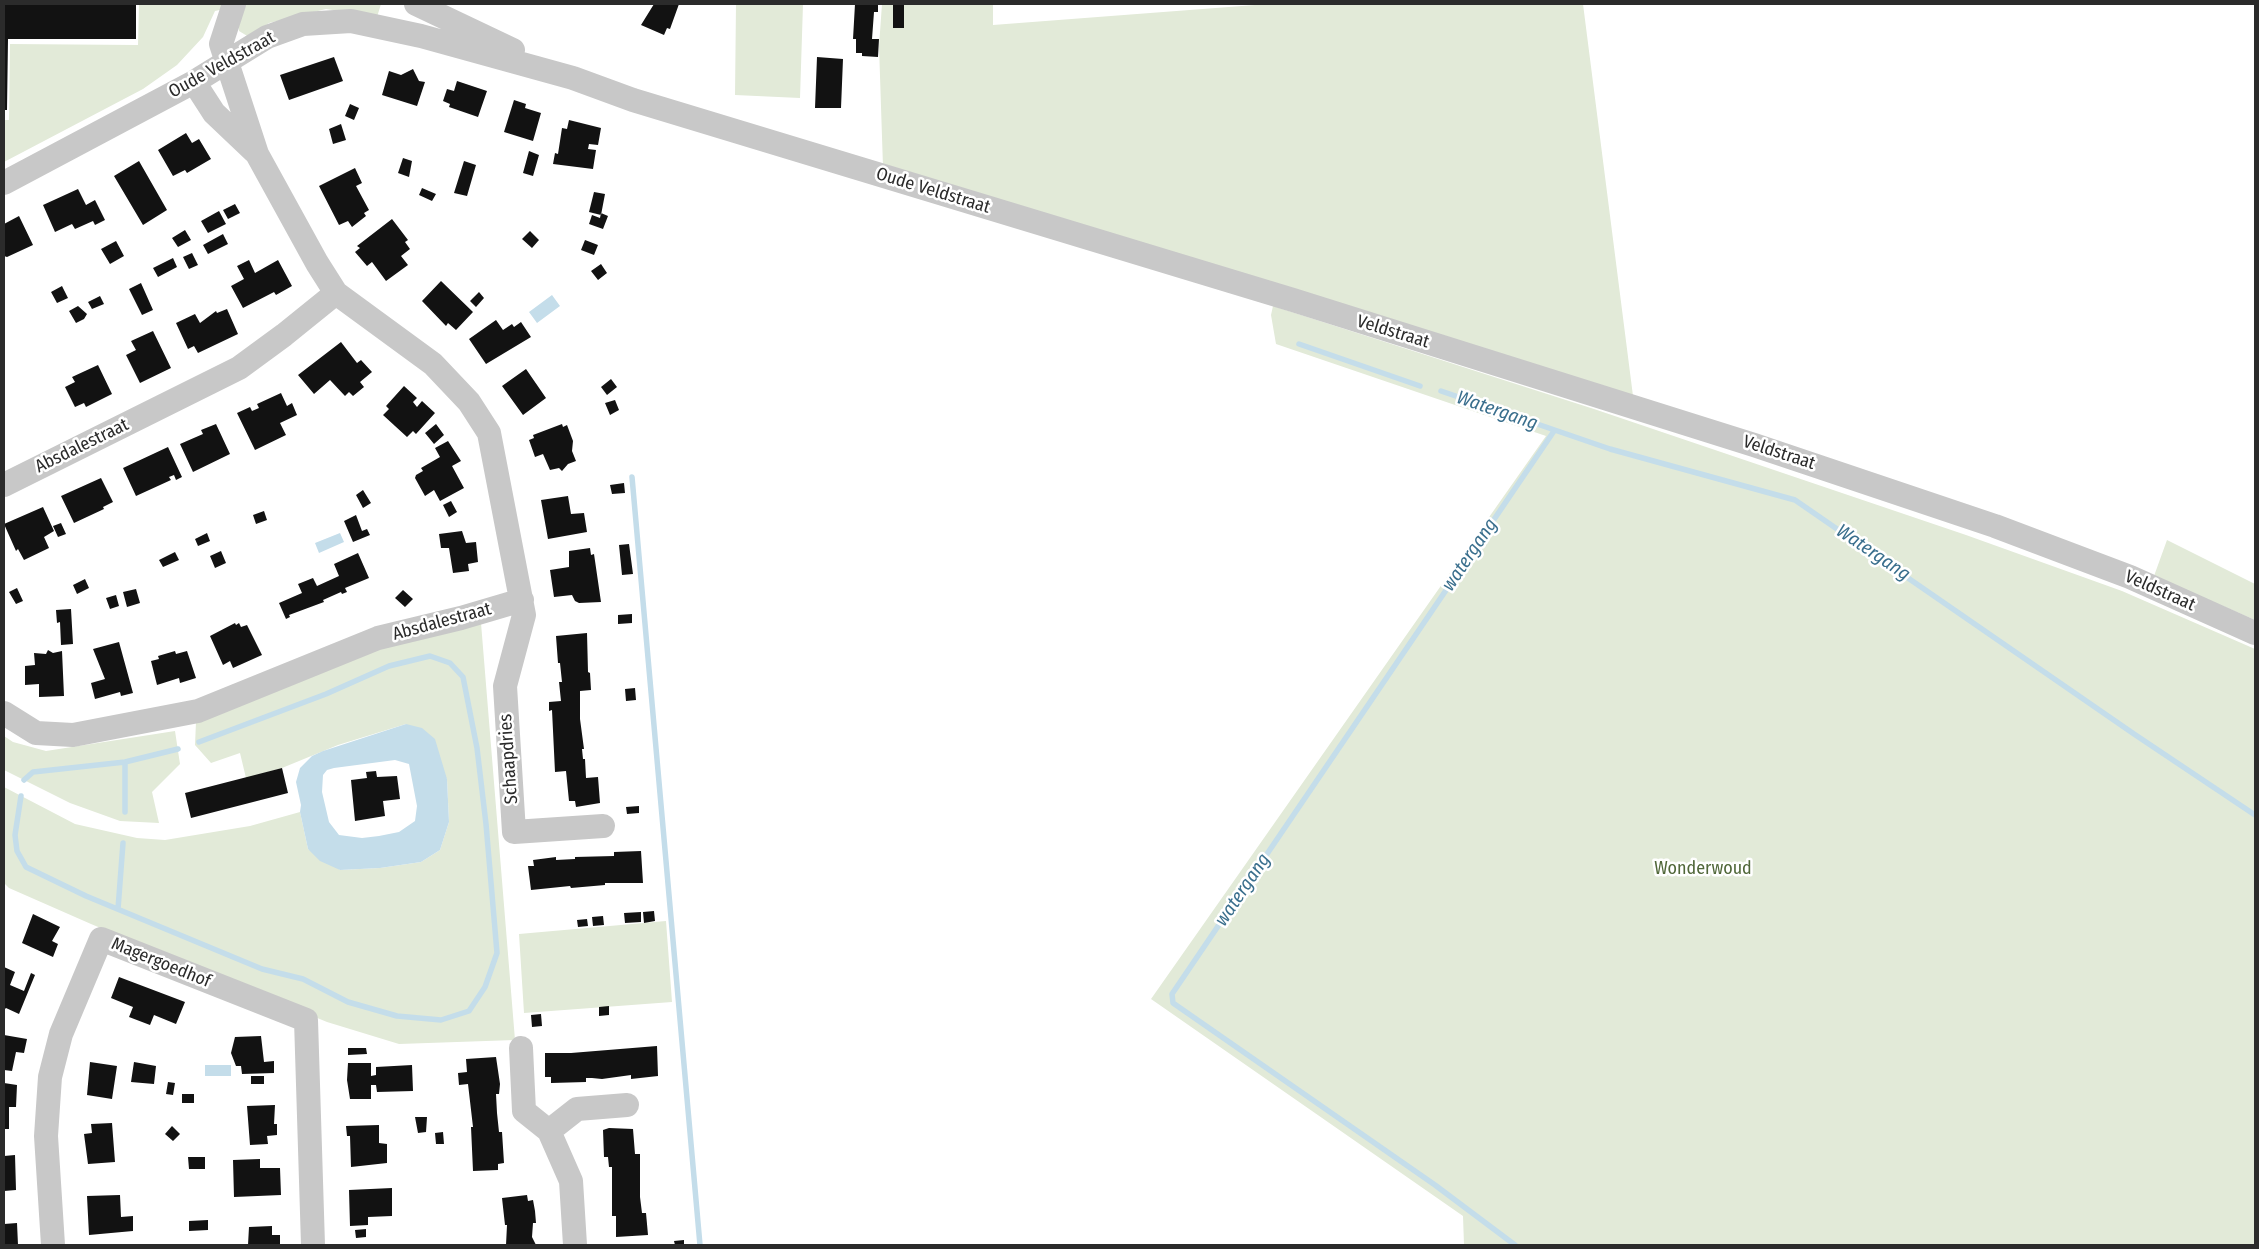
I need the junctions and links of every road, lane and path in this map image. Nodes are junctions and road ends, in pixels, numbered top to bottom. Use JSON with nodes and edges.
{"nodes":[{"id":1,"x":234,"y":4,"type":"edge"},
{"id":2,"x":416,"y":4,"type":"edge"},
{"id":3,"x":228,"y":62,"type":"junction"},
{"id":4,"x":573,"y":78,"type":"junction"},
{"id":5,"x":194,"y":82,"type":"junction"},
{"id":6,"x":257,"y":154,"type":"junction"},
{"id":7,"x":4,"y":183,"type":"edge"},
{"id":8,"x":336,"y":293,"type":"junction"},
{"id":9,"x":1293,"y":300,"type":"joint"},
{"id":10,"x":4,"y":485,"type":"edge"},
{"id":11,"x":522,"y":600,"type":"junction"},
{"id":12,"x":2255,"y":633,"type":"edge"},
{"id":13,"x":4,"y":713,"type":"edge"},
{"id":14,"x":603,"y":826,"type":"dead end"},
{"id":15,"x":521,"y":1048,"type":"dead end"},
{"id":16,"x":627,"y":1105,"type":"dead end"},
{"id":17,"x":549,"y":1131,"type":"junction"},
{"id":18,"x":53,"y":1245,"type":"edge"},
{"id":19,"x":313,"y":1245,"type":"edge"},
{"id":20,"x":575,"y":1245,"type":"edge"}],
"edges":[{"from":1,"to":3,"type":"street"},
{"from":2,"to":4,"type":"street","name":"Oude Veldstraat"},
{"from":3,"to":4,"type":"street","name":"Oude Veldstraat"},
{"from":3,"to":5,"type":"street","name":"Oude Veldstraat"},
{"from":3,"to":6,"type":"street"},
{"from":4,"to":9,"type":"street","name":"Oude Veldstraat"},
{"from":5,"to":6,"type":"street"},
{"from":5,"to":7,"type":"street","name":"Oude Veldstraat"},
{"from":6,"to":8,"type":"street"},
{"from":8,"to":10,"type":"street","name":"Absdalestraat"},
{"from":8,"to":11,"type":"street"},
{"from":9,"to":12,"type":"street","name":"Veldstraat"},
{"from":11,"to":13,"type":"street","name":"Absdalestraat"},
{"from":11,"to":14,"type":"street","name":"Schaapdries"},
{"from":15,"to":17,"type":"street"},
{"from":16,"to":17,"type":"street"},
{"from":17,"to":20,"type":"street"},
{"from":18,"to":19,"type":"street","name":"Magergoedhof"}]}
